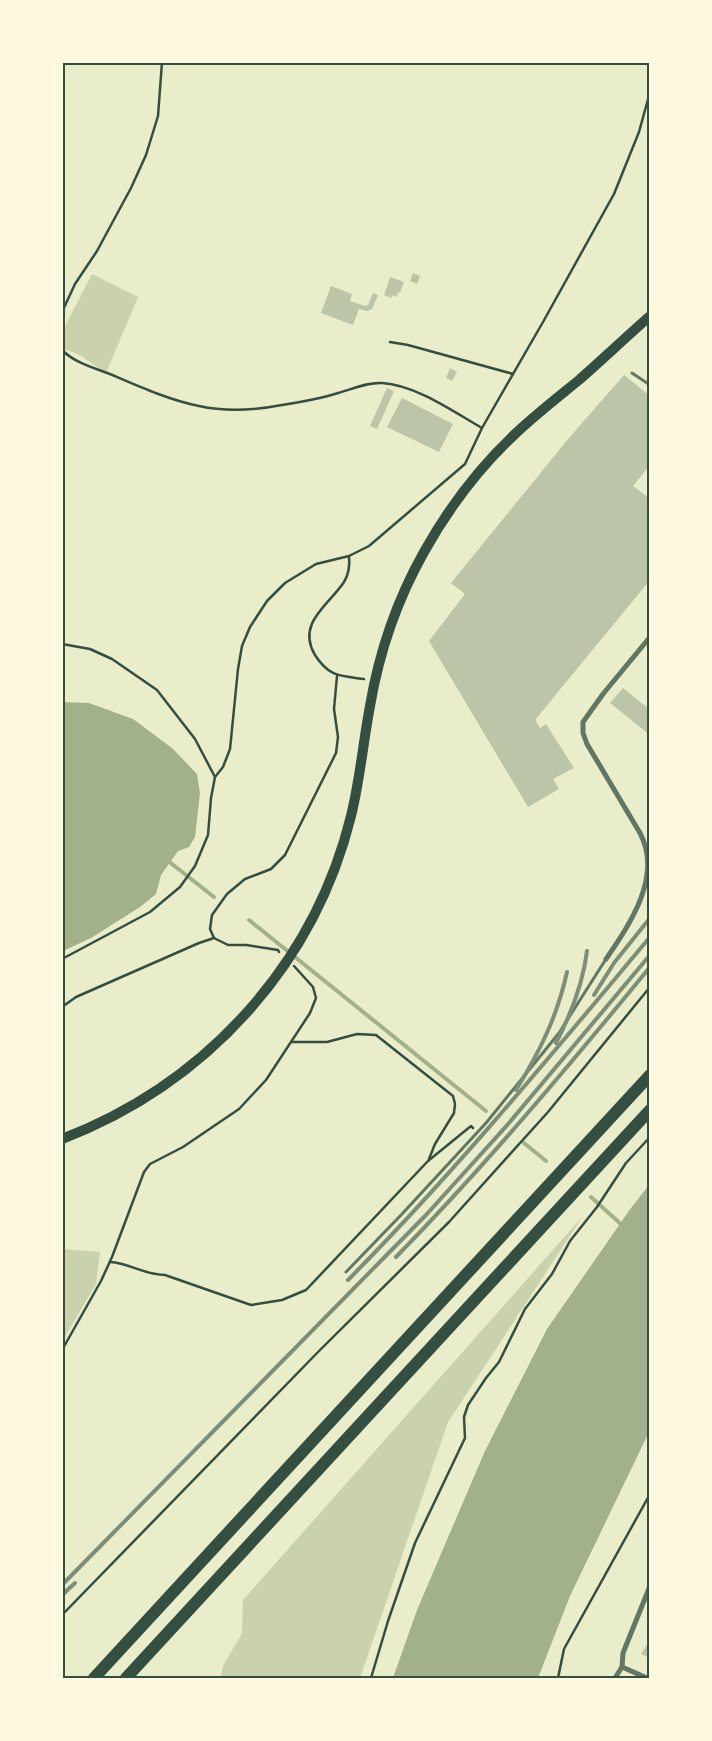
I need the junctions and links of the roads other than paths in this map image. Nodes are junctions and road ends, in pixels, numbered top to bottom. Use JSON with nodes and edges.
{"nodes":[{"id":1,"x":650,"y":316,"type":"edge"},
{"id":2,"x":632,"y":373,"type":"dead end"},
{"id":3,"x":650,"y":385,"type":"edge"},
{"id":4,"x":650,"y":637,"type":"edge"},
{"id":5,"x":606,"y":958,"type":"joint"},
{"id":6,"x":650,"y":1075,"type":"edge"},
{"id":7,"x":650,"y":1110,"type":"edge"},
{"id":8,"x":62,"y":1139,"type":"edge"},
{"id":9,"x":346,"y":1272,"type":"dead end"},
{"id":10,"x":650,"y":1586,"type":"edge"},
{"id":11,"x":622,"y":1667,"type":"junction"},
{"id":12,"x":94,"y":1678,"type":"edge"},
{"id":13,"x":126,"y":1678,"type":"edge"},
{"id":14,"x":615,"y":1678,"type":"edge"},
{"id":15,"x":647,"y":1678,"type":"edge"}],
"edges":[{"from":1,"to":8,"type":"main road"},
{"from":2,"to":3,"type":"lane"},
{"from":4,"to":5,"type":"street"},
{"from":5,"to":9,"type":"lane"},
{"from":6,"to":12,"type":"highway"},
{"from":7,"to":13,"type":"highway"},
{"from":10,"to":11,"type":"street"},
{"from":11,"to":14,"type":"street"},
{"from":11,"to":15,"type":"street"}]}
